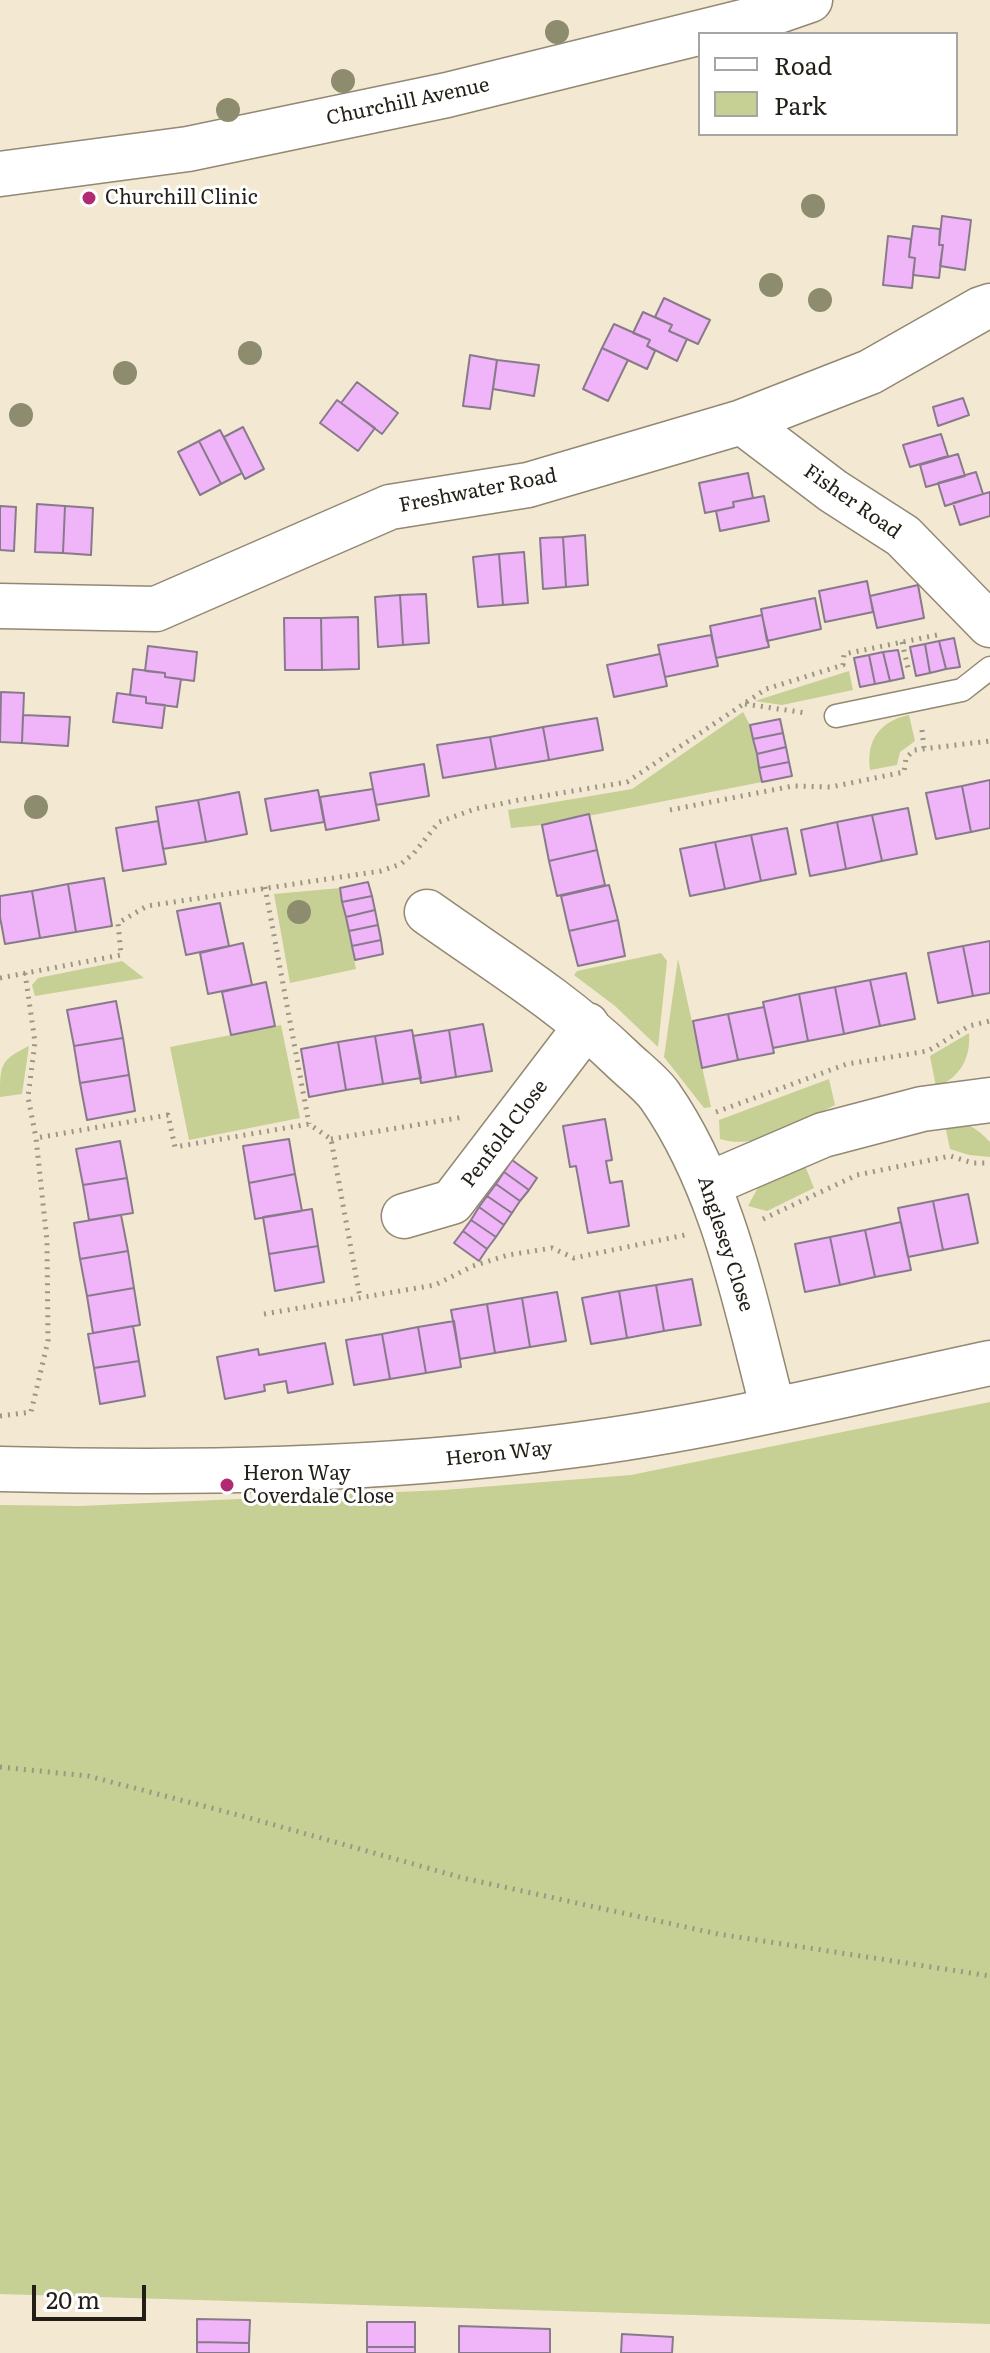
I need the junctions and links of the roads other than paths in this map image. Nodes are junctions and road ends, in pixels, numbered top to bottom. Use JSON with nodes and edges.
{"nodes":[{"id":1,"x":810,"y":0,"type":"edge"},
{"id":2,"x":702,"y":32,"type":"edge"},
{"id":3,"x":698,"y":33,"type":"edge"},
{"id":4,"x":0,"y":174,"type":"edge"},
{"id":5,"x":990,"y":306,"type":"edge"},
{"id":6,"x":742,"y":422,"type":"junction"},
{"id":7,"x":0,"y":606,"type":"edge"},
{"id":8,"x":990,"y":625,"type":"edge"},
{"id":9,"x":983,"y":673,"type":"edge"},
{"id":10,"x":836,"y":716,"type":"road end"},
{"id":11,"x":427,"y":912,"type":"dead end"},
{"id":12,"x":587,"y":1025,"type":"junction"},
{"id":13,"x":990,"y":1100,"type":"edge"},
{"id":14,"x":709,"y":1184,"type":"junction"},
{"id":15,"x":404,"y":1216,"type":"dead end"},
{"id":16,"x":990,"y":1363,"type":"edge"},
{"id":17,"x":773,"y":1409,"type":"junction"},
{"id":18,"x":0,"y":1469,"type":"edge"}],
"edges":[{"from":1,"to":2,"type":"street","name":"Churchill Avenue"},
{"from":3,"to":4,"type":"street","name":"Churchill Avenue"},
{"from":5,"to":6,"type":"street","name":"Freshwater Road"},
{"from":6,"to":7,"type":"street","name":"Freshwater Road"},
{"from":6,"to":8,"type":"street","name":"Fisher Road"},
{"from":9,"to":10,"type":"lane"},
{"from":11,"to":12,"type":"street","name":"Anglesey Close"},
{"from":12,"to":14,"type":"street","name":"Anglesey Close"},
{"from":12,"to":15,"type":"street","name":"Penfold Close"},
{"from":13,"to":14,"type":"street"},
{"from":14,"to":17,"type":"street","name":"Anglesey Close"},
{"from":16,"to":17,"type":"street","name":"Heron Way"},
{"from":17,"to":18,"type":"street","name":"Heron Way"}]}
